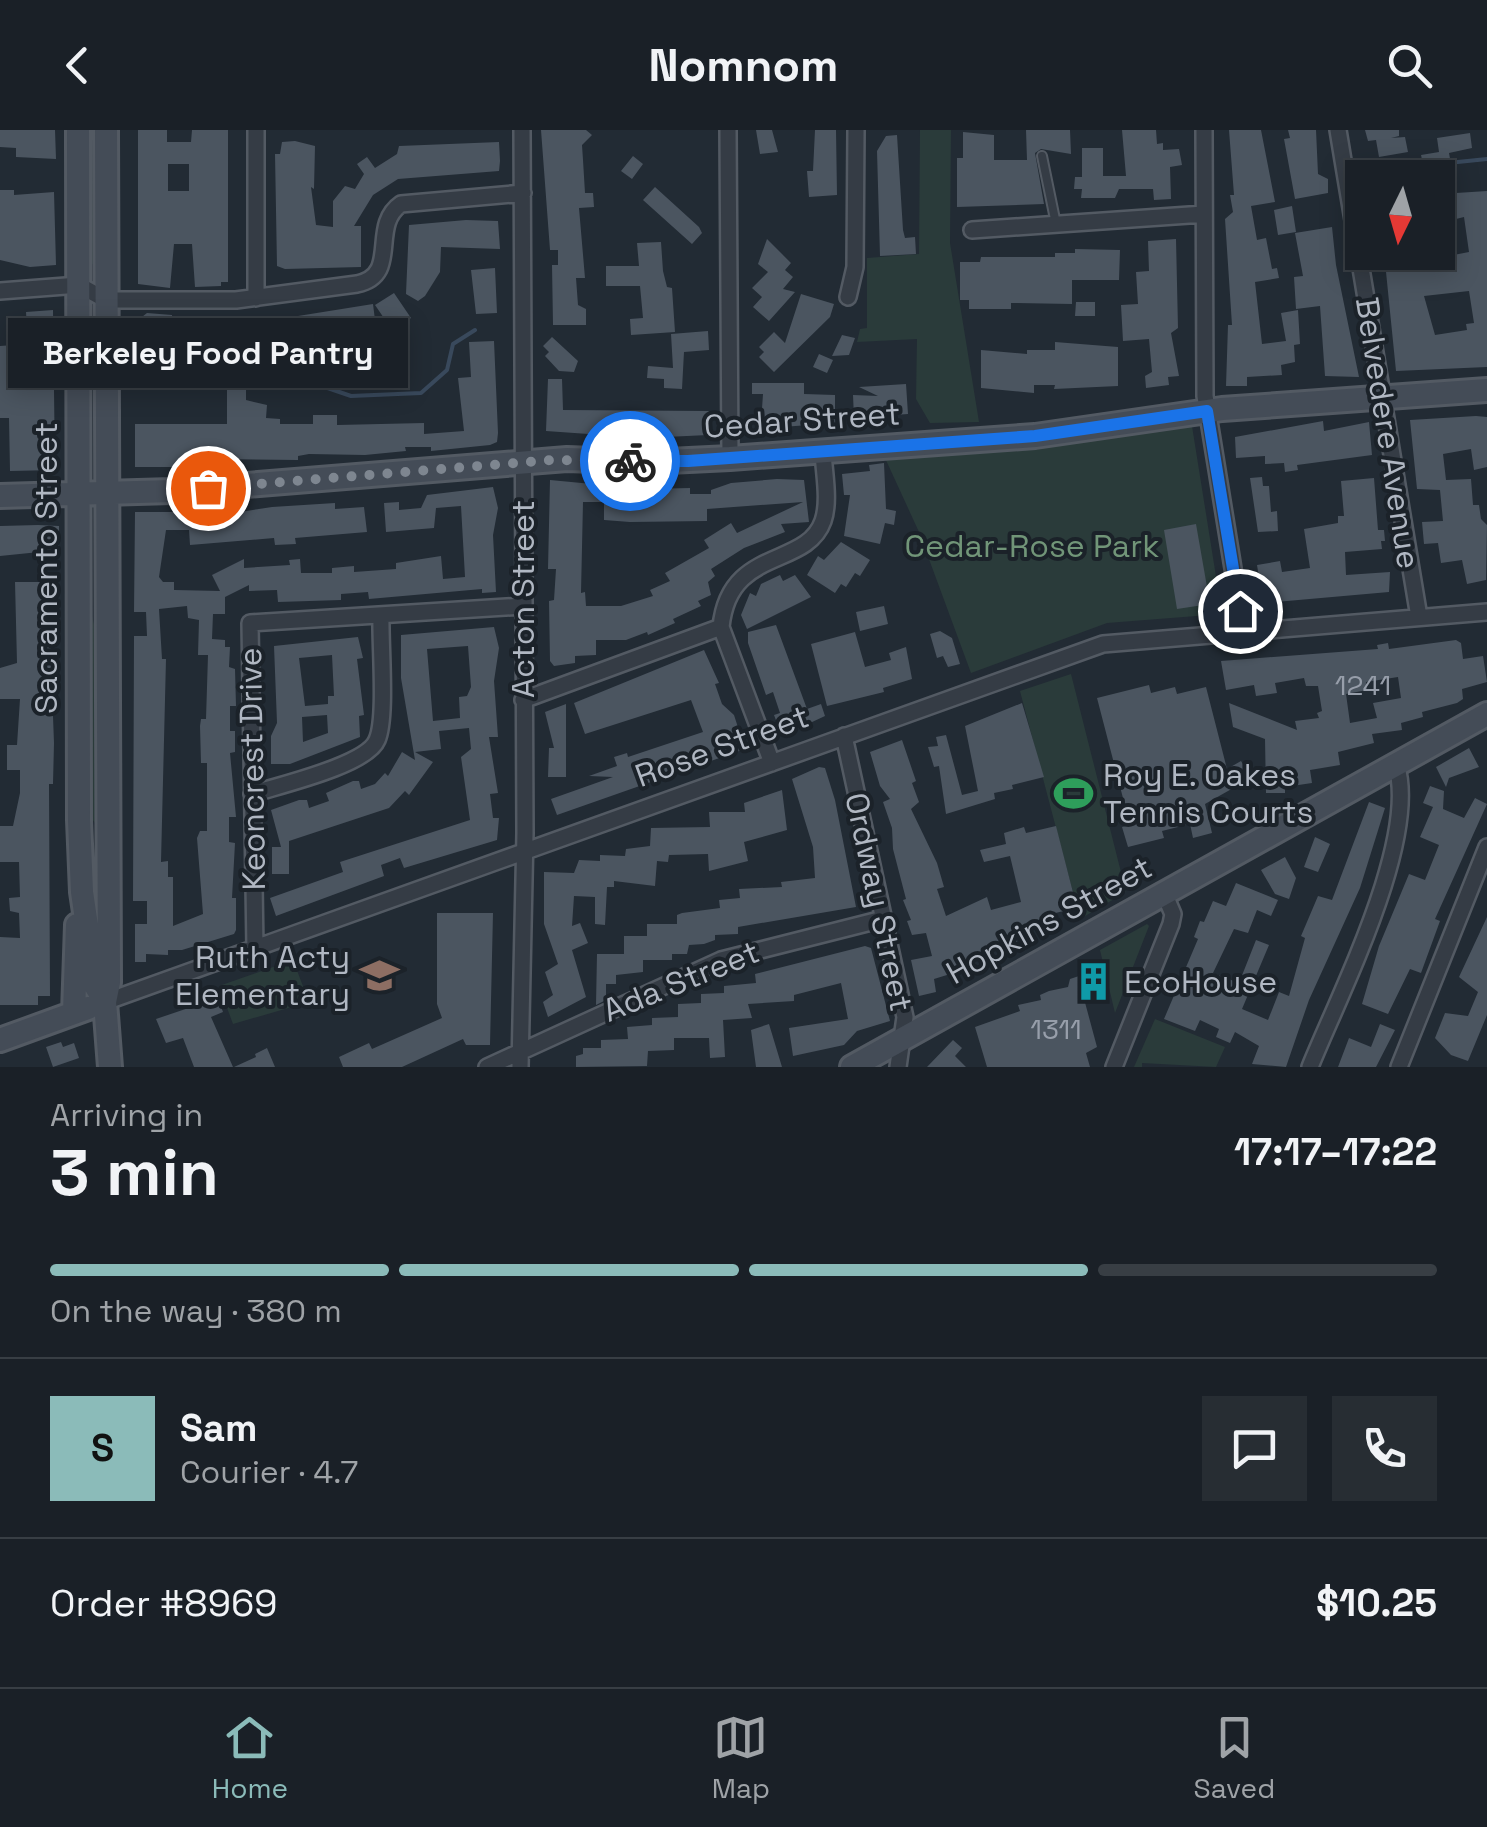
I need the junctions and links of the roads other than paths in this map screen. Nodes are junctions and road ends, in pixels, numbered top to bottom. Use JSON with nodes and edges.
{"nodes":[{"id":1,"x":78,"y":130,"type":"edge"},
{"id":2,"x":106,"y":130,"type":"edge"},
{"id":3,"x":256,"y":130,"type":"edge"},
{"id":4,"x":522,"y":130,"type":"edge"},
{"id":5,"x":728,"y":130,"type":"edge"},
{"id":6,"x":856,"y":130,"type":"edge"},
{"id":7,"x":1204,"y":130,"type":"edge"},
{"id":8,"x":1338,"y":130,"type":"edge"},
{"id":9,"x":1042,"y":156,"type":"dead end"},
{"id":10,"x":522,"y":194,"type":"junction"},
{"id":11,"x":1204,"y":214,"type":"junction"},
{"id":12,"x":1056,"y":224,"type":"junction"},
{"id":13,"x":972,"y":230,"type":"dead end"},
{"id":14,"x":78,"y":285,"type":"junction"},
{"id":15,"x":0,"y":291,"type":"edge"},
{"id":16,"x":848,"y":297,"type":"dead end"},
{"id":17,"x":256,"y":298,"type":"junction"},
{"id":18,"x":106,"y":300,"type":"junction"},
{"id":19,"x":1487,"y":390,"type":"edge"},
{"id":20,"x":1382,"y":398,"type":"junction"},
{"id":21,"x":1207,"y":411,"type":"junction"},
{"id":22,"x":824,"y":452,"type":"junction"},
{"id":23,"x":730,"y":458,"type":"junction"},
{"id":24,"x":523,"y":464,"type":"junction"},
{"id":25,"x":79,"y":493,"type":"junction"},
{"id":26,"x":107,"y":493,"type":"junction"},
{"id":27,"x":0,"y":496,"type":"edge"},
{"id":28,"x":523,"y":606,"type":"junction"},
{"id":29,"x":1487,"y":612,"type":"edge"},
{"id":30,"x":380,"y":616,"type":"junction"},
{"id":31,"x":1419,"y":617,"type":"junction"},
{"id":32,"x":722,"y":627,"type":"junction"},
{"id":33,"x":1243,"y":630,"type":"junction"},
{"id":34,"x":523,"y":700,"type":"junction"},
{"id":35,"x":1486,"y":717,"type":"edge"},
{"id":36,"x":844,"y":736,"type":"junction"},
{"id":37,"x":772,"y":762,"type":"junction"},
{"id":38,"x":1396,"y":764,"type":"junction"},
{"id":39,"x":252,"y":794,"type":"junction"},
{"id":40,"x":1487,"y":847,"type":"edge"},
{"id":41,"x":524,"y":852,"type":"junction"},
{"id":42,"x":82,"y":892,"type":"junction"},
{"id":43,"x":1164,"y":893,"type":"junction"},
{"id":44,"x":883,"y":919,"type":"junction"},
{"id":45,"x":254,"y":949,"type":"junction"},
{"id":46,"x":106,"y":1002,"type":"junction"},
{"id":47,"x":74,"y":1013,"type":"junction"},
{"id":48,"x":904,"y":1038,"type":"junction"},
{"id":49,"x":0,"y":1040,"type":"edge"},
{"id":50,"x":520,"y":1059,"type":"edge"},
{"id":51,"x":110,"y":1067,"type":"edge"},
{"id":52,"x":487,"y":1067,"type":"edge"},
{"id":53,"x":852,"y":1067,"type":"edge"},
{"id":54,"x":898,"y":1067,"type":"edge"},
{"id":55,"x":1114,"y":1067,"type":"edge"},
{"id":56,"x":1310,"y":1067,"type":"edge"},
{"id":57,"x":1399,"y":1067,"type":"edge"}],
"edges":[{"from":1,"to":14,"type":"street","name":"Sacramento Street"},
{"from":2,"to":18,"type":"street","name":"Sacramento Street"},
{"from":3,"to":17,"type":"street"},
{"from":4,"to":10,"type":"street","name":"Acton Street"},
{"from":5,"to":23,"type":"street"},
{"from":6,"to":16,"type":"street"},
{"from":7,"to":11,"type":"street"},
{"from":8,"to":20,"type":"street","name":"Belvedere Avenue"},
{"from":9,"to":12,"type":"lane"},
{"from":10,"to":17,"type":"street"},
{"from":10,"to":24,"type":"street","name":"Acton Street"},
{"from":11,"to":12,"type":"street"},
{"from":11,"to":21,"type":"street"},
{"from":12,"to":13,"type":"street"},
{"from":14,"to":15,"type":"street"},
{"from":14,"to":18,"type":"street"},
{"from":14,"to":25,"type":"street","name":"Sacramento Street"},
{"from":17,"to":18,"type":"street"},
{"from":18,"to":26,"type":"street","name":"Sacramento Street"},
{"from":19,"to":20,"type":"street","name":"Cedar Street"},
{"from":20,"to":21,"type":"street","name":"Cedar Street"},
{"from":20,"to":31,"type":"street","name":"Belvedere Avenue"},
{"from":21,"to":22,"type":"street","name":"Cedar Street"},
{"from":21,"to":33,"type":"street"},
{"from":22,"to":23,"type":"street","name":"Cedar Street"},
{"from":22,"to":32,"type":"street"},
{"from":23,"to":24,"type":"street","name":"Cedar Street"},
{"from":24,"to":26,"type":"street","name":"Cedar Street"},
{"from":24,"to":28,"type":"street","name":"Acton Street"},
{"from":25,"to":26,"type":"street","name":"Cedar Street"},
{"from":25,"to":27,"type":"street","name":"Cedar Street"},
{"from":25,"to":42,"type":"street","name":"Sacramento Street"},
{"from":26,"to":46,"type":"street","name":"Sacramento Street"},
{"from":28,"to":30,"type":"street","name":"Keoncrest Drive"},
{"from":28,"to":34,"type":"street","name":"Acton Street"},
{"from":29,"to":31,"type":"street","name":"Rose Street"},
{"from":30,"to":39,"type":"street"},
{"from":30,"to":39,"type":"street","name":"Keoncrest Drive"},
{"from":31,"to":33,"type":"street","name":"Rose Street"},
{"from":32,"to":34,"type":"street"},
{"from":32,"to":37,"type":"street"},
{"from":33,"to":36,"type":"street","name":"Rose Street"},
{"from":34,"to":41,"type":"street","name":"Acton Street"},
{"from":35,"to":38,"type":"street","name":"Hopkins Street"},
{"from":36,"to":37,"type":"street","name":"Rose Street"},
{"from":36,"to":44,"type":"street","name":"Ordway Street"},
{"from":37,"to":41,"type":"street","name":"Rose Street"},
{"from":38,"to":43,"type":"street","name":"Hopkins Street"},
{"from":38,"to":56,"type":"street"},
{"from":39,"to":45,"type":"street","name":"Keoncrest Drive"},
{"from":40,"to":57,"type":"street"},
{"from":41,"to":45,"type":"street","name":"Rose Street"},
{"from":41,"to":50,"type":"street","name":"Acton Street"},
{"from":42,"to":46,"type":"street","name":"Sacramento Street"},
{"from":42,"to":47,"type":"street"},
{"from":43,"to":48,"type":"street","name":"Hopkins Street"},
{"from":43,"to":55,"type":"street"},
{"from":44,"to":48,"type":"street","name":"Ordway Street"},
{"from":44,"to":50,"type":"street","name":"Ada Street"},
{"from":45,"to":46,"type":"street","name":"Rose Street"},
{"from":46,"to":47,"type":"street","name":"Rose Street"},
{"from":46,"to":51,"type":"street","name":"Sacramento Street"},
{"from":47,"to":49,"type":"street","name":"Rose Street"},
{"from":48,"to":53,"type":"street","name":"Hopkins Street"},
{"from":48,"to":54,"type":"street","name":"Ordway Street"},
{"from":50,"to":52,"type":"street","name":"Ada Street"}]}
